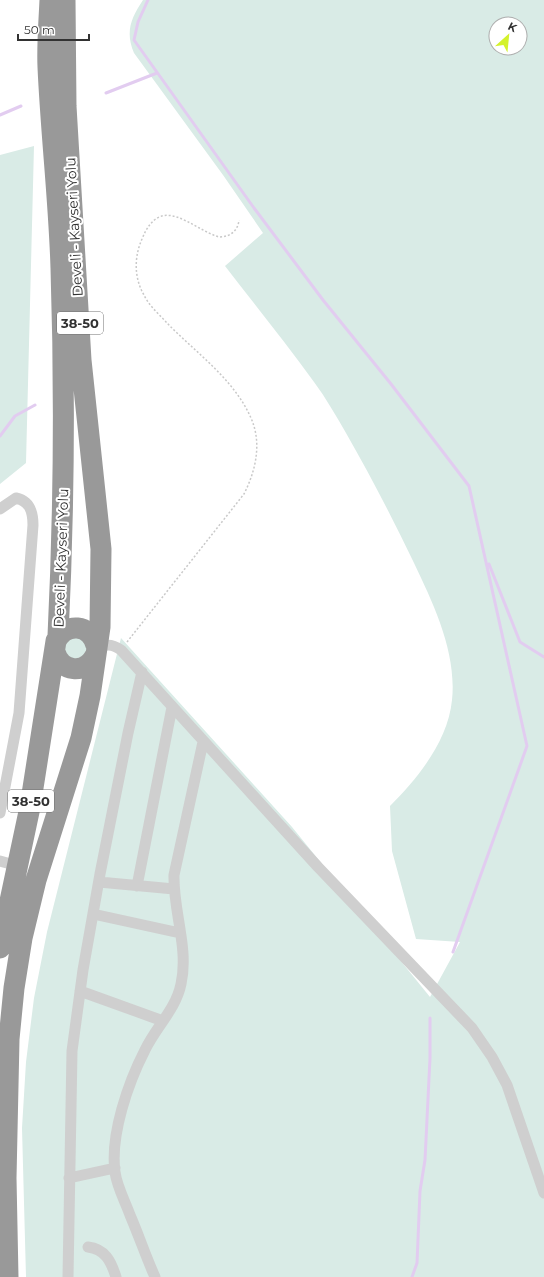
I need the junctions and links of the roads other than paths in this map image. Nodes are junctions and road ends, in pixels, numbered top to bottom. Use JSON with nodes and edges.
{"nodes":[{"id":1,"x":50,"y":0,"type":"edge"},
{"id":2,"x":65,"y":0,"type":"edge"},
{"id":3,"x":0,"y":509,"type":"edge"},
{"id":4,"x":56,"y":644,"type":"junction"},
{"id":5,"x":96,"y":650,"type":"junction"},
{"id":6,"x":142,"y":672,"type":"junction"},
{"id":7,"x":172,"y":707,"type":"junction"},
{"id":8,"x":203,"y":742,"type":"junction"},
{"id":9,"x":0,"y":813,"type":"edge"},
{"id":10,"x":9,"y":863,"type":"edge"},
{"id":11,"x":99,"y":882,"type":"junction"},
{"id":12,"x":137,"y":886,"type":"junction"},
{"id":13,"x":174,"y":889,"type":"junction"},
{"id":14,"x":93,"y":914,"type":"junction"},
{"id":15,"x":180,"y":932,"type":"junction"},
{"id":16,"x":0,"y":948,"type":"edge"},
{"id":17,"x":80,"y":991,"type":"junction"},
{"id":18,"x":163,"y":1021,"type":"junction"},
{"id":19,"x":115,"y":1168,"type":"junction"},
{"id":20,"x":69,"y":1178,"type":"junction"},
{"id":21,"x":544,"y":1193,"type":"edge"},
{"id":22,"x":88,"y":1247,"type":"dead end"},
{"id":23,"x":8,"y":1277,"type":"edge"},
{"id":24,"x":68,"y":1277,"type":"edge"},
{"id":25,"x":116,"y":1277,"type":"edge"},
{"id":26,"x":156,"y":1277,"type":"edge"}],
"edges":[{"from":1,"to":4,"type":"highway","name":"Develi - Kayseri Yolu","number":"38-50"},
{"from":2,"to":5,"type":"highway","name":"Develi - Kayseri Yolu","number":"38-50"},
{"from":3,"to":9,"type":"street"},
{"from":4,"to":5,"type":"highway","name":"Develi - Kayseri Yolu"},
{"from":4,"to":5,"type":"highway"},
{"from":4,"to":10,"type":"highway","name":"Develi - Kayseri Yolu","number":"38-50"},
{"from":5,"to":6,"type":"street"},
{"from":5,"to":23,"type":"highway","name":"Develi - Kayseri Yolu","number":"38-50"},
{"from":6,"to":7,"type":"street"},
{"from":6,"to":11,"type":"street"},
{"from":7,"to":8,"type":"street"},
{"from":7,"to":12,"type":"street"},
{"from":8,"to":13,"type":"street"},
{"from":8,"to":21,"type":"street"},
{"from":10,"to":16,"type":"highway","name":"Develi - Kayseri Yolu","number":"38-50"},
{"from":11,"to":12,"type":"street"},
{"from":11,"to":14,"type":"street"},
{"from":12,"to":13,"type":"street"},
{"from":13,"to":15,"type":"street"},
{"from":14,"to":15,"type":"street"},
{"from":14,"to":17,"type":"street"},
{"from":15,"to":18,"type":"street"},
{"from":17,"to":18,"type":"street"},
{"from":17,"to":20,"type":"street"},
{"from":18,"to":19,"type":"street"},
{"from":19,"to":20,"type":"street"},
{"from":19,"to":26,"type":"street"},
{"from":20,"to":24,"type":"street"},
{"from":22,"to":25,"type":"street"}]}
